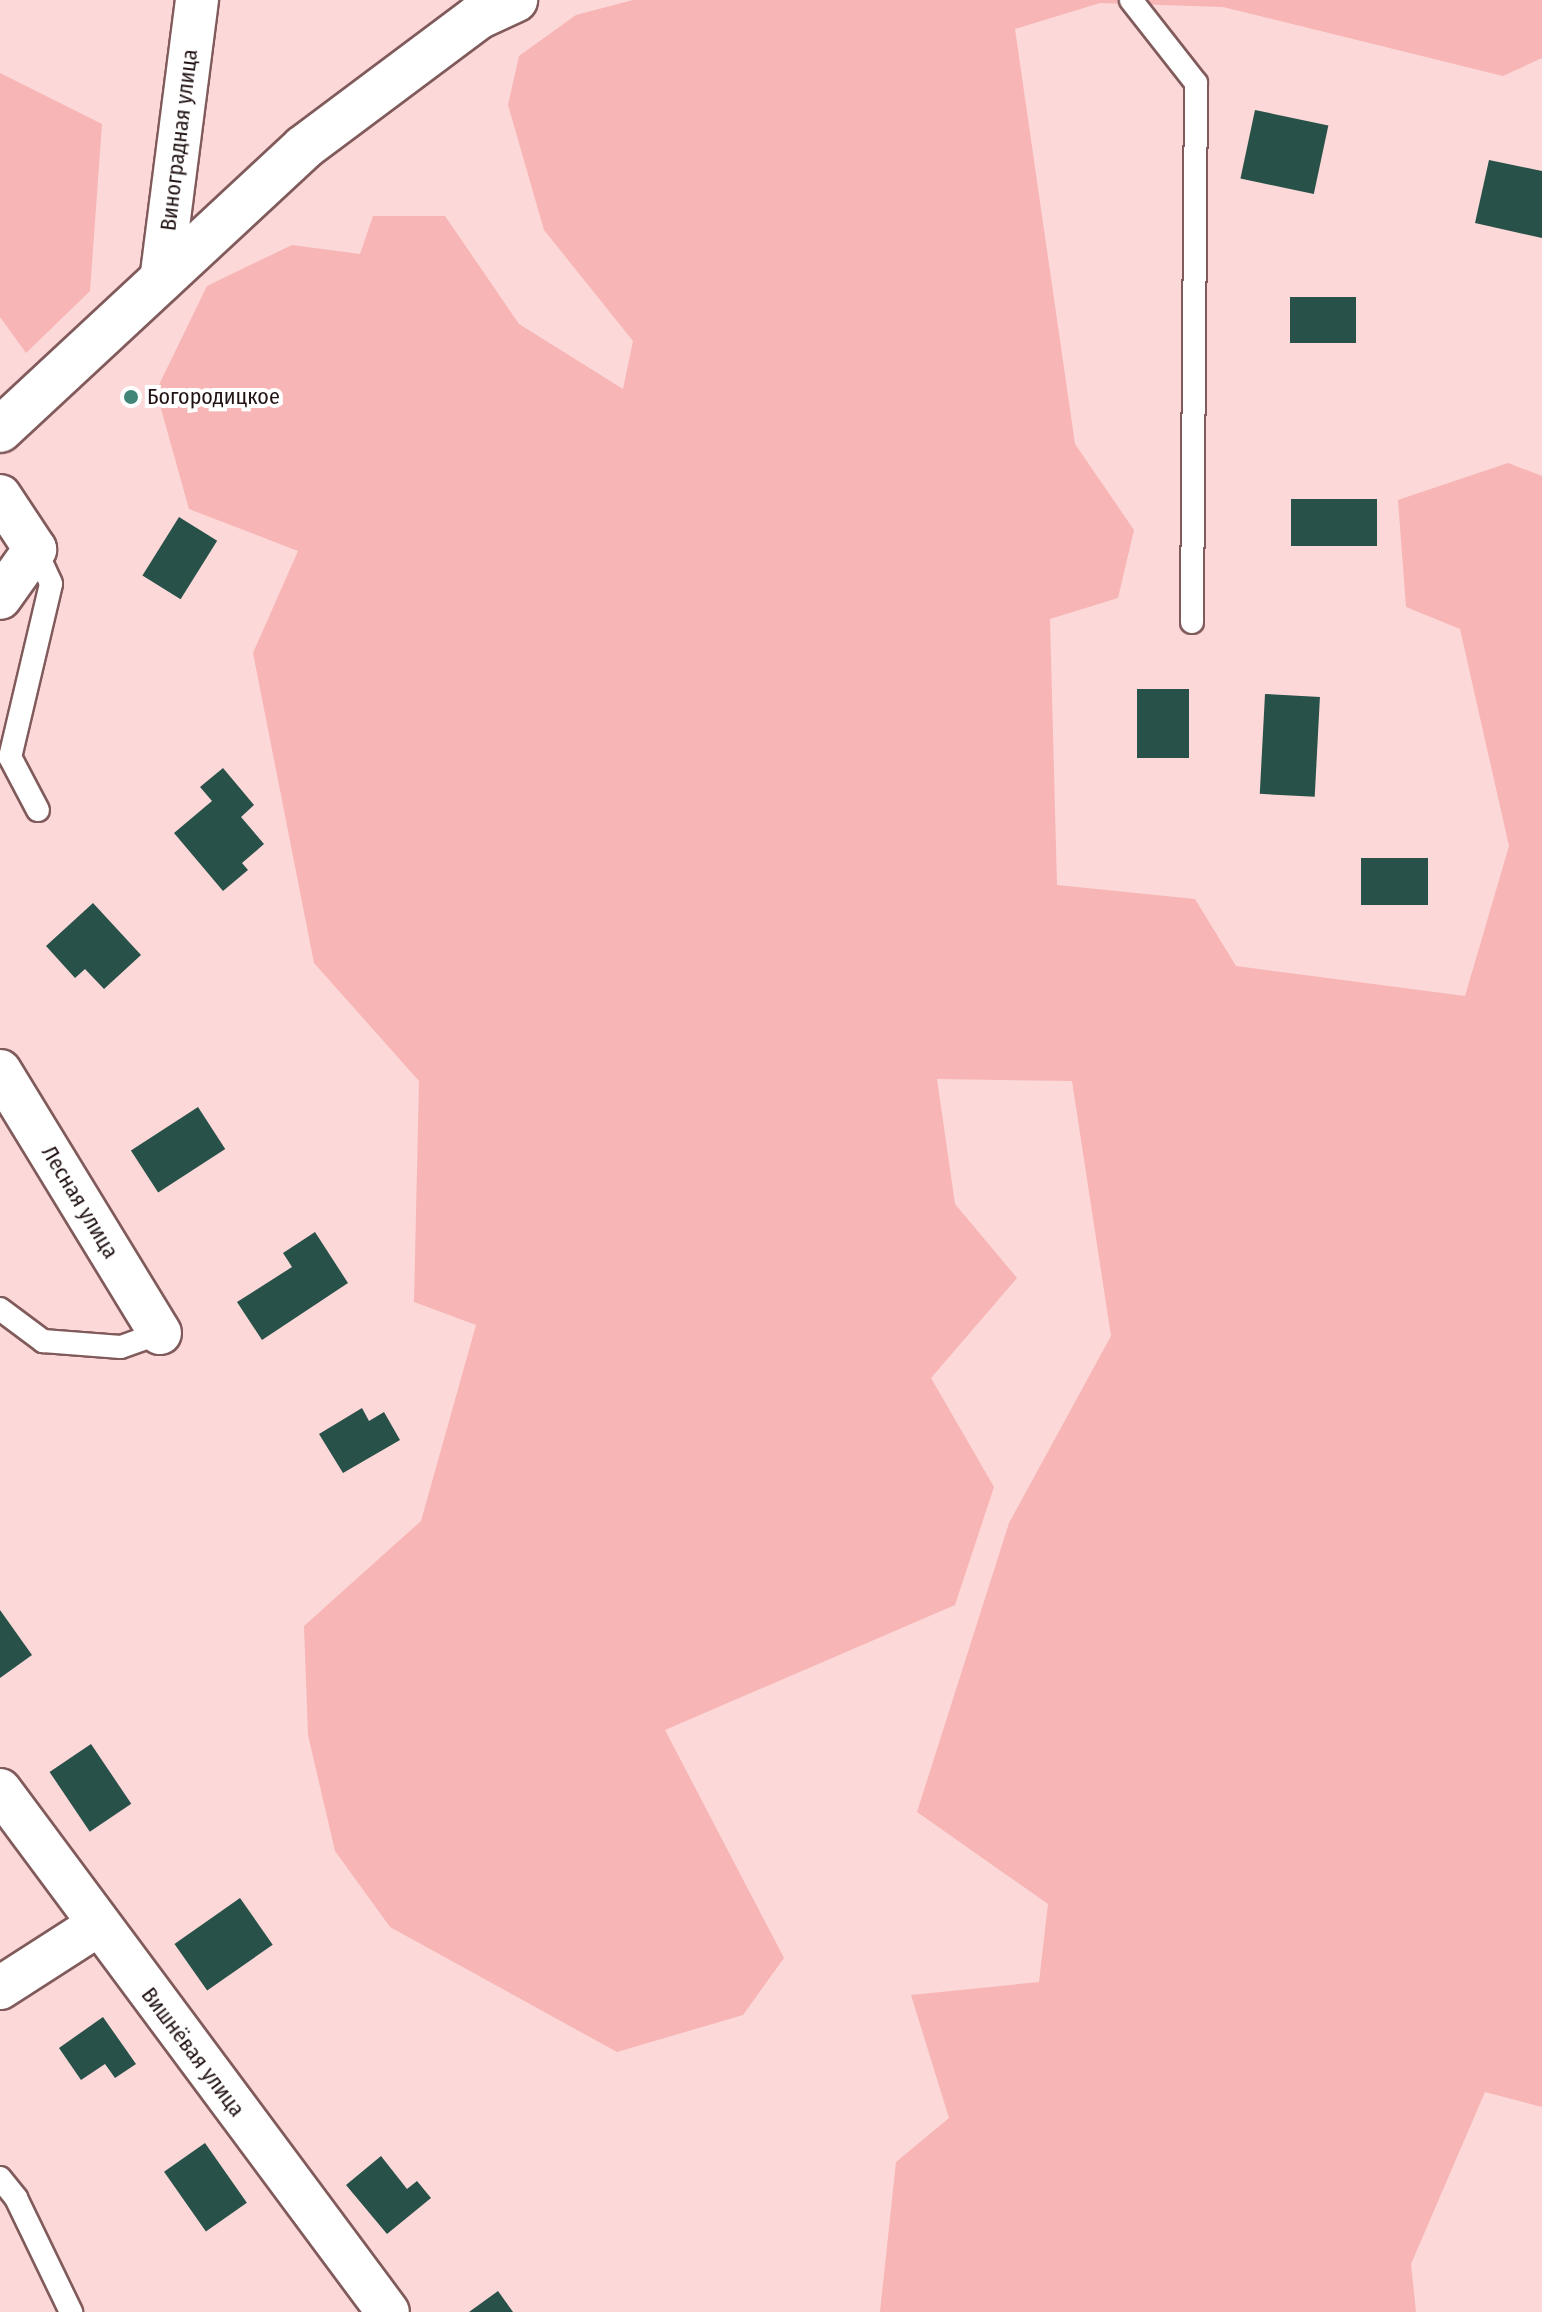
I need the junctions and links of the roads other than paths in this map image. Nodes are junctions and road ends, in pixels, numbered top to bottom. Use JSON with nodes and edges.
{"nodes":[{"id":1,"x":197,"y":0,"type":"edge"},
{"id":2,"x":515,"y":0,"type":"edge"},
{"id":3,"x":1131,"y":0,"type":"edge"},
{"id":4,"x":161,"y":281,"type":"junction"},
{"id":5,"x":0,"y":430,"type":"edge"},
{"id":6,"x":0,"y":496,"type":"edge"},
{"id":7,"x":35,"y":549,"type":"junction"},
{"id":8,"x":0,"y":598,"type":"edge"},
{"id":9,"x":1192,"y":622,"type":"dead end"},
{"id":10,"x":38,"y":810,"type":"dead end"},
{"id":11,"x":0,"y":1071,"type":"edge"},
{"id":12,"x":0,"y":1309,"type":"edge"},
{"id":13,"x":160,"y":1333,"type":"joint"},
{"id":14,"x":0,"y":1790,"type":"edge"},
{"id":15,"x":98,"y":1925,"type":"junction"},
{"id":16,"x":0,"y":1988,"type":"edge"},
{"id":17,"x":0,"y":2178,"type":"edge"},
{"id":18,"x":71,"y":2312,"type":"edge"},
{"id":19,"x":388,"y":2312,"type":"edge"}],
"edges":[{"from":1,"to":4,"type":"street","name":"Виноградная улица"},
{"from":2,"to":4,"type":"street"},
{"from":3,"to":9,"type":"lane"},
{"from":4,"to":5,"type":"street"},
{"from":6,"to":7,"type":"street"},
{"from":7,"to":8,"type":"street"},
{"from":7,"to":10,"type":"lane"},
{"from":11,"to":13,"type":"street","name":"Лесная улица"},
{"from":12,"to":13,"type":"lane"},
{"from":14,"to":15,"type":"street","name":"Вишнёвая улица"},
{"from":15,"to":16,"type":"street"},
{"from":15,"to":19,"type":"street","name":"Вишнёвая улица"},
{"from":17,"to":18,"type":"lane"}]}
